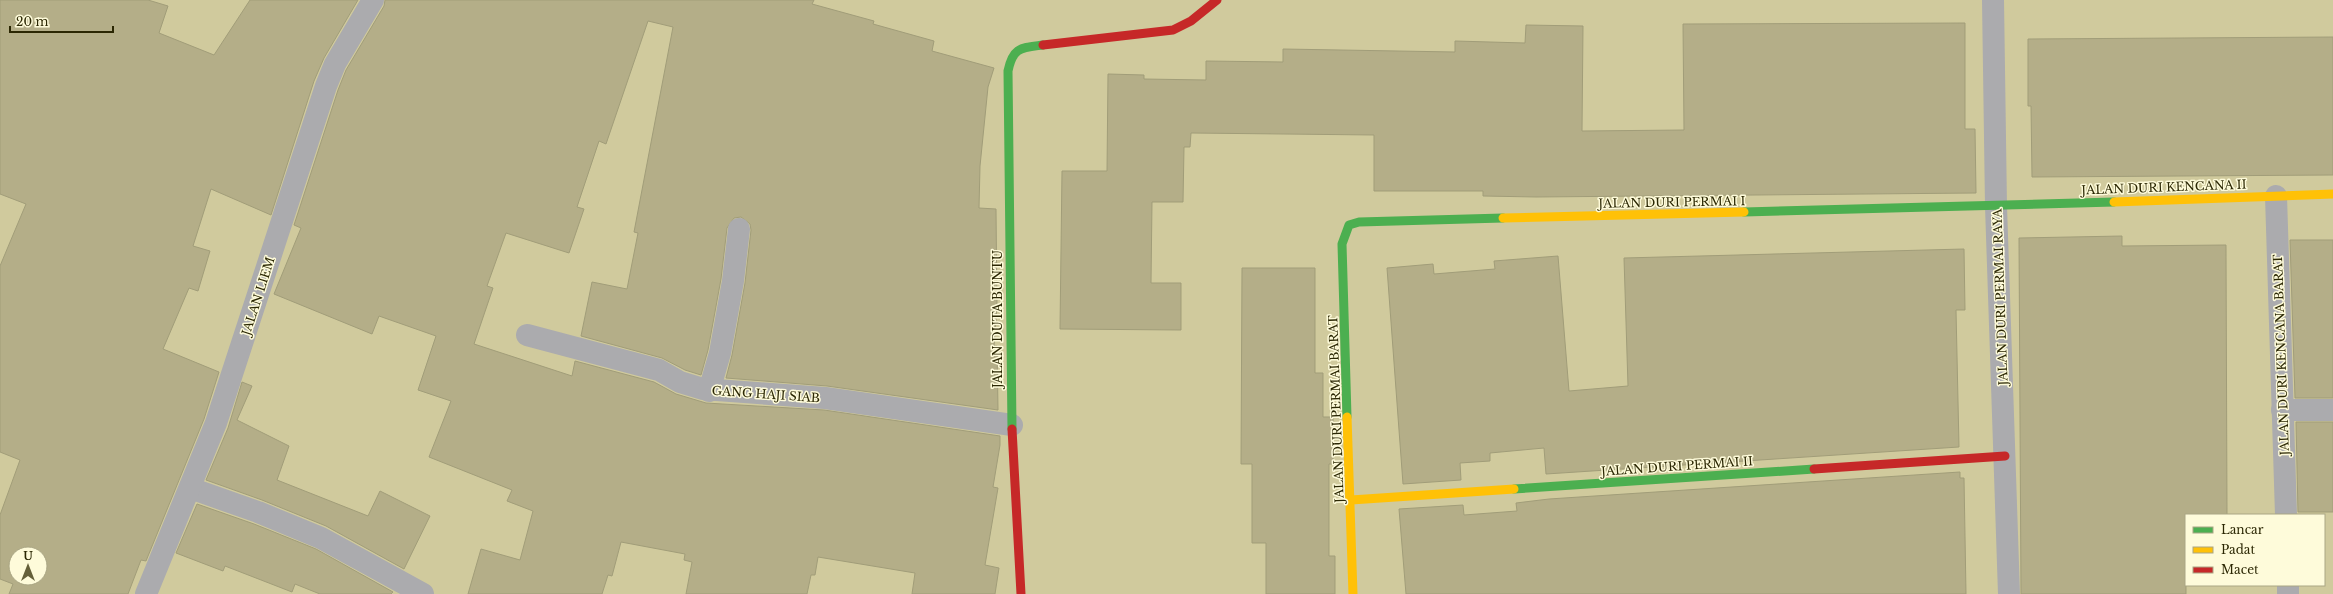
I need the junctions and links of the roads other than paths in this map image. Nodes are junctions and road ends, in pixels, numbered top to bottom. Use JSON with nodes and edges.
{"nodes":[{"id":1,"x":373,"y":0,"type":"edge"},
{"id":2,"x":1217,"y":0,"type":"edge"},
{"id":3,"x":1993,"y":0,"type":"edge"},
{"id":4,"x":2333,"y":194,"type":"edge"},
{"id":5,"x":2276,"y":196,"type":"junction"},
{"id":6,"x":1996,"y":206,"type":"junction"},
{"id":7,"x":1349,"y":225,"type":"joint"},
{"id":8,"x":739,"y":229,"type":"dead end"},
{"id":9,"x":527,"y":335,"type":"dead end"},
{"id":10,"x":709,"y":391,"type":"junction"},
{"id":11,"x":2282,"y":410,"type":"junction"},
{"id":12,"x":2333,"y":410,"type":"edge"},
{"id":13,"x":1012,"y":425,"type":"junction"},
{"id":14,"x":2005,"y":456,"type":"junction"},
{"id":15,"x":190,"y":488,"type":"junction"},
{"id":16,"x":1351,"y":500,"type":"junction"},
{"id":17,"x":2286,"y":514,"type":"edge"},
{"id":18,"x":146,"y":594,"type":"edge"},
{"id":19,"x":423,"y":594,"type":"edge"},
{"id":20,"x":1021,"y":594,"type":"edge"},
{"id":21,"x":1353,"y":594,"type":"edge"},
{"id":22,"x":2009,"y":594,"type":"edge"}],
"edges":[{"from":1,"to":15,"type":"street","name":"JALAN LIEM"},
{"from":2,"to":13,"type":"street","name":"JALAN DUTA BUNTU"},
{"from":3,"to":6,"type":"street","name":"JALAN DURI PERMAI RAYA"},
{"from":4,"to":5,"type":"street","name":"JALAN DURI KENCANA II"},
{"from":5,"to":6,"type":"street","name":"JALAN DURI KENCANA II"},
{"from":5,"to":11,"type":"street","name":"JALAN DURI KENCANA BARAT"},
{"from":6,"to":7,"type":"street","name":"JALAN DURI PERMAI I"},
{"from":6,"to":14,"type":"street","name":"JALAN DURI PERMAI RAYA"},
{"from":7,"to":16,"type":"street","name":"JALAN DURI PERMAI BARAT"},
{"from":8,"to":10,"type":"street"},
{"from":9,"to":10,"type":"street","name":"GANG HAJI SIAB"},
{"from":10,"to":13,"type":"street","name":"GANG HAJI SIAB"},
{"from":11,"to":12,"type":"street"},
{"from":11,"to":17,"type":"street","name":"JALAN DURI KENCANA BARAT"},
{"from":13,"to":20,"type":"street","name":"JALAN DUTA BUNTU"},
{"from":14,"to":16,"type":"street","name":"JALAN DURI PERMAI II"},
{"from":14,"to":22,"type":"street","name":"JALAN DURI PERMAI RAYA"},
{"from":15,"to":18,"type":"street","name":"JALAN LIEM"},
{"from":15,"to":19,"type":"street"},
{"from":16,"to":21,"type":"street","name":"JALAN DURI PERMAI BARAT"}]}
